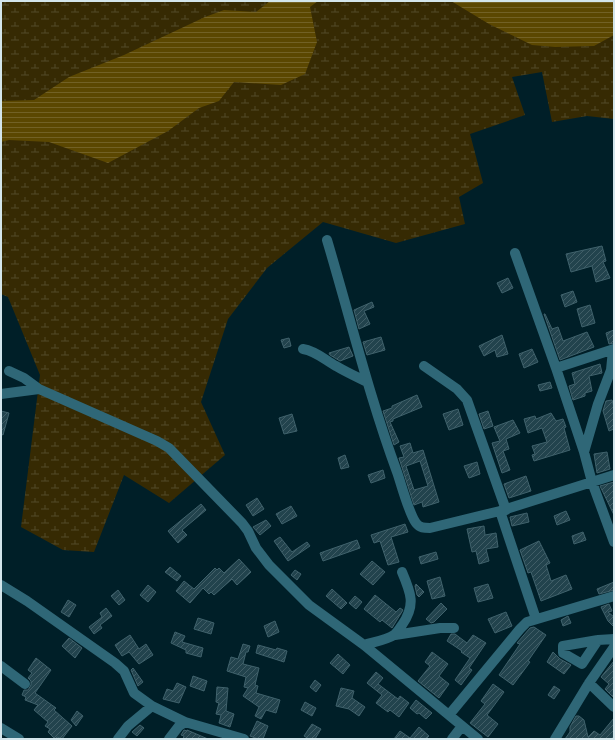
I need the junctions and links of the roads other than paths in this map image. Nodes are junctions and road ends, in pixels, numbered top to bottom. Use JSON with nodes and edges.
{"nodes":[{"id":1,"x":327,"y":240,"type":"dead end"},
{"id":2,"x":515,"y":253,"type":"dead end"},
{"id":3,"x":303,"y":349,"type":"dead end"},
{"id":4,"x":613,"y":350,"type":"edge"},
{"id":5,"x":424,"y":366,"type":"dead end"},
{"id":6,"x":556,"y":368,"type":"junction"},
{"id":7,"x":9,"y":371,"type":"dead end"},
{"id":8,"x":367,"y":382,"type":"junction"},
{"id":9,"x":39,"y":389,"type":"junction"},
{"id":10,"x":1,"y":394,"type":"edge"},
{"id":11,"x":593,"y":421,"type":"junction"},
{"id":12,"x":576,"y":428,"type":"junction"},
{"id":13,"x":584,"y":452,"type":"junction"},
{"id":14,"x":614,"y":475,"type":"edge"},
{"id":15,"x":592,"y":482,"type":"junction"},
{"id":16,"x":503,"y":510,"type":"junction"},
{"id":17,"x":614,"y":542,"type":"edge"},
{"id":18,"x":402,"y":572,"type":"dead end"},
{"id":19,"x":1,"y":585,"type":"edge"},
{"id":20,"x":614,"y":596,"type":"edge"},
{"id":21,"x":536,"y":619,"type":"junction"},
{"id":22,"x":454,"y":628,"type":"dead end"},
{"id":23,"x":395,"y":635,"type":"junction"},
{"id":24,"x":614,"y":639,"type":"edge"},
{"id":25,"x":598,"y":640,"type":"dead end"},
{"id":26,"x":364,"y":645,"type":"junction"},
{"id":27,"x":614,"y":647,"type":"edge"},
{"id":28,"x":1,"y":666,"type":"edge"},
{"id":29,"x":588,"y":683,"type":"junction"},
{"id":30,"x":25,"y":684,"type":"dead end"},
{"id":31,"x":613,"y":705,"type":"edge"},
{"id":32,"x":152,"y":706,"type":"junction"},
{"id":33,"x":449,"y":715,"type":"junction"},
{"id":34,"x":185,"y":722,"type":"junction"},
{"id":35,"x":462,"y":726,"type":"junction"},
{"id":36,"x":1,"y":728,"type":"edge"},
{"id":37,"x":19,"y":739,"type":"edge"},
{"id":38,"x":118,"y":739,"type":"edge"},
{"id":39,"x":169,"y":739,"type":"edge"},
{"id":40,"x":244,"y":739,"type":"edge"},
{"id":41,"x":452,"y":739,"type":"edge"},
{"id":42,"x":478,"y":739,"type":"edge"},
{"id":43,"x":554,"y":739,"type":"edge"}],
"edges":[{"from":1,"to":8,"type":"street"},
{"from":2,"to":6,"type":"street"},
{"from":3,"to":8,"type":"street"},
{"from":4,"to":6,"type":"street"},
{"from":4,"to":11,"type":"street"},
{"from":5,"to":16,"type":"street"},
{"from":6,"to":12,"type":"street"},
{"from":7,"to":9,"type":"street"},
{"from":8,"to":16,"type":"street"},
{"from":9,"to":10,"type":"street"},
{"from":9,"to":26,"type":"street"},
{"from":11,"to":12,"type":"street"},
{"from":11,"to":13,"type":"street"},
{"from":12,"to":13,"type":"street"},
{"from":13,"to":15,"type":"street"},
{"from":14,"to":15,"type":"street"},
{"from":15,"to":16,"type":"street"},
{"from":15,"to":17,"type":"street"},
{"from":16,"to":21,"type":"street"},
{"from":18,"to":23,"type":"street"},
{"from":19,"to":32,"type":"street"},
{"from":20,"to":21,"type":"street"},
{"from":21,"to":33,"type":"street"},
{"from":22,"to":23,"type":"street"},
{"from":23,"to":26,"type":"street"},
{"from":24,"to":25,"type":"street"},
{"from":26,"to":33,"type":"street"},
{"from":27,"to":29,"type":"street"},
{"from":28,"to":30,"type":"street"},
{"from":29,"to":31,"type":"street"},
{"from":29,"to":43,"type":"street"},
{"from":32,"to":34,"type":"street"},
{"from":32,"to":38,"type":"street"},
{"from":33,"to":35,"type":"street"},
{"from":34,"to":39,"type":"street"},
{"from":34,"to":40,"type":"street"},
{"from":35,"to":41,"type":"street"},
{"from":35,"to":42,"type":"street"},
{"from":36,"to":37,"type":"street"}]}
